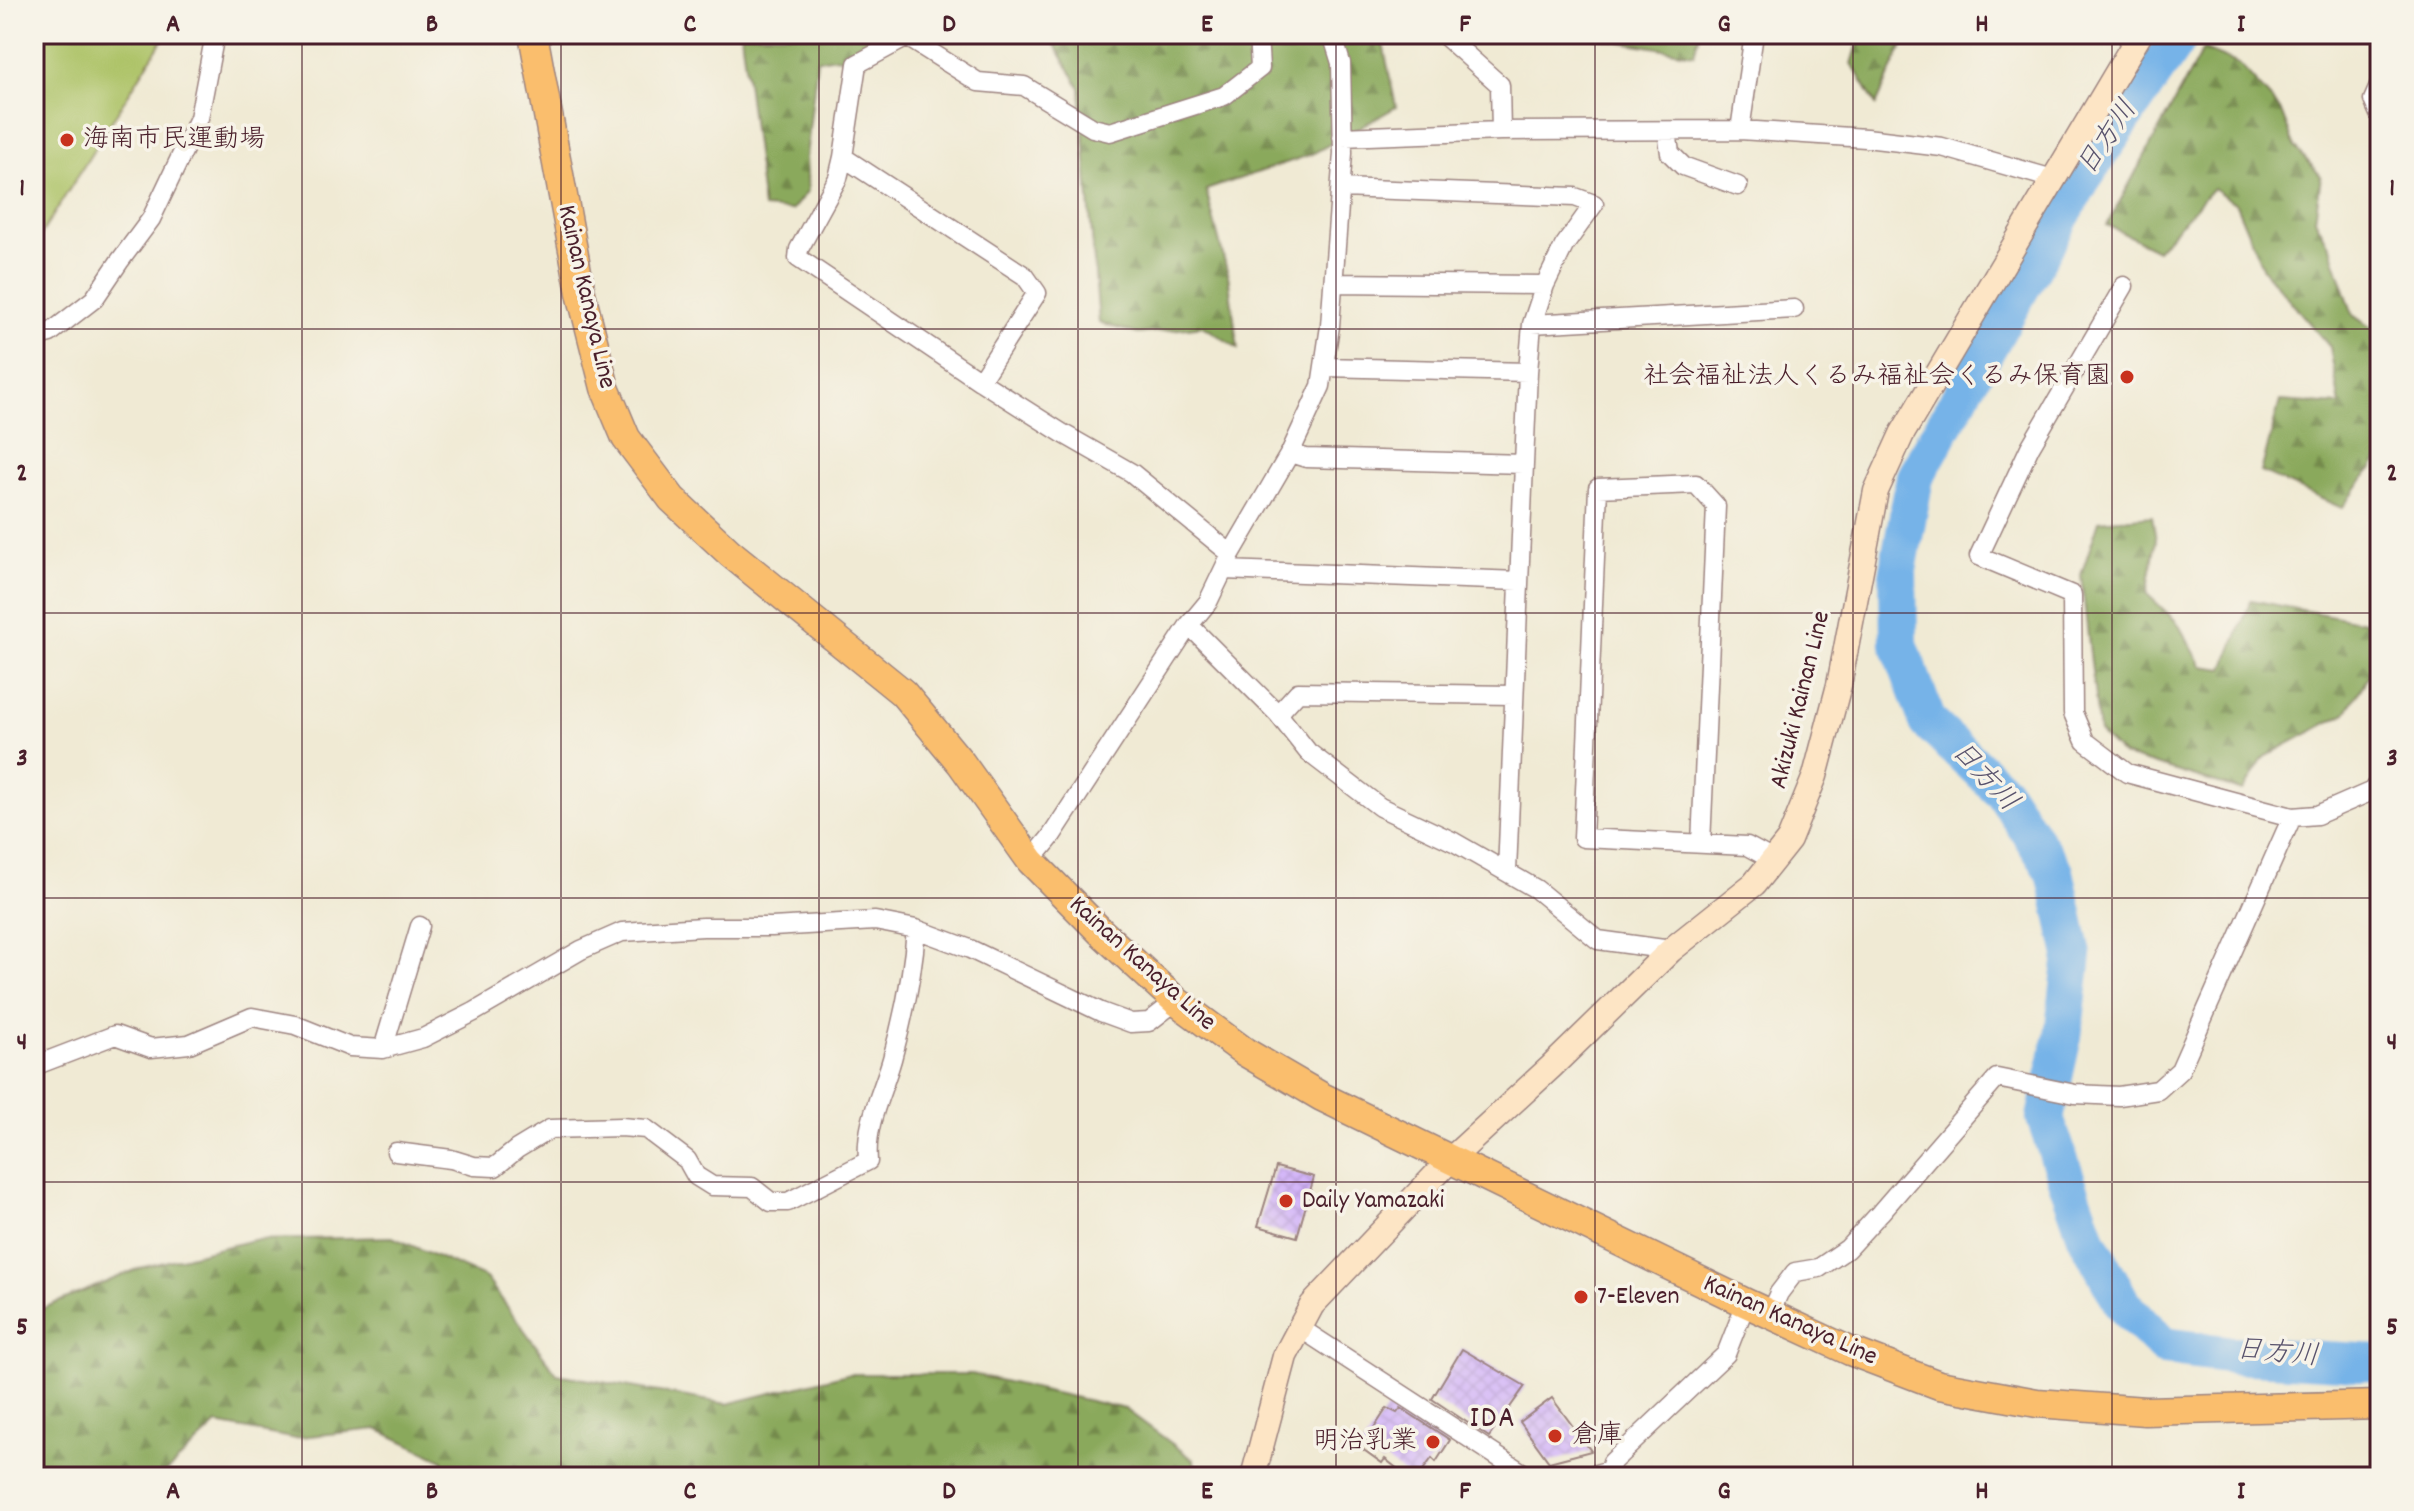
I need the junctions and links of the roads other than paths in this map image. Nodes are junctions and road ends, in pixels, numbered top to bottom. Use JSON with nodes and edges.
{"nodes":[{"id":1,"x":215,"y":34,"type":"edge"},
{"id":2,"x":533,"y":34,"type":"edge"},
{"id":3,"x":1258,"y":34,"type":"edge"},
{"id":4,"x":1332,"y":34,"type":"edge"},
{"id":5,"x":1443,"y":34,"type":"edge"},
{"id":6,"x":1754,"y":34,"type":"edge"},
{"id":7,"x":2140,"y":34,"type":"edge"},
{"id":8,"x":2380,"y":84,"type":"edge"},
{"id":9,"x":2380,"y":116,"type":"edge"},
{"id":10,"x":1740,"y":130,"type":"junction"},
{"id":11,"x":1501,"y":131,"type":"junction"},
{"id":12,"x":1667,"y":131,"type":"junction"},
{"id":13,"x":1342,"y":137,"type":"junction"},
{"id":14,"x":843,"y":157,"type":"junction"},
{"id":15,"x":2053,"y":179,"type":"junction"},
{"id":16,"x":1738,"y":186,"type":"dead end"},
{"id":17,"x":1342,"y":188,"type":"junction"},
{"id":18,"x":1334,"y":283,"type":"junction"},
{"id":19,"x":1545,"y":285,"type":"junction"},
{"id":20,"x":2124,"y":286,"type":"dead end"},
{"id":21,"x":1794,"y":309,"type":"dead end"},
{"id":22,"x":1532,"y":324,"type":"junction"},
{"id":23,"x":34,"y":337,"type":"edge"},
{"id":24,"x":1324,"y":367,"type":"junction"},
{"id":25,"x":1528,"y":372,"type":"junction"},
{"id":26,"x":980,"y":381,"type":"junction"},
{"id":27,"x":1290,"y":453,"type":"junction"},
{"id":28,"x":1524,"y":464,"type":"junction"},
{"id":29,"x":1227,"y":562,"type":"junction"},
{"id":30,"x":1519,"y":581,"type":"junction"},
{"id":31,"x":1189,"y":625,"type":"junction"},
{"id":32,"x":1514,"y":695,"type":"junction"},
{"id":33,"x":1278,"y":714,"type":"junction"},
{"id":34,"x":2380,"y":780,"type":"edge"},
{"id":35,"x":2292,"y":817,"type":"junction"},
{"id":36,"x":1701,"y":844,"type":"junction"},
{"id":37,"x":1773,"y":860,"type":"junction"},
{"id":38,"x":1031,"y":861,"type":"junction"},
{"id":39,"x":1507,"y":872,"type":"junction"},
{"id":40,"x":420,"y":926,"type":"dead end"},
{"id":41,"x":916,"y":929,"type":"junction"},
{"id":42,"x":1671,"y":950,"type":"junction"},
{"id":43,"x":1176,"y":1001,"type":"junction"},
{"id":44,"x":383,"y":1049,"type":"junction"},
{"id":45,"x":34,"y":1066,"type":"edge"},
{"id":46,"x":396,"y":1152,"type":"dead end"},
{"id":47,"x":1451,"y":1159,"type":"junction"},
{"id":48,"x":1758,"y":1308,"type":"junction"},
{"id":49,"x":1300,"y":1328,"type":"junction"},
{"id":50,"x":2380,"y":1405,"type":"edge"},
{"id":51,"x":1610,"y":1474,"type":"edge"},
{"id":52,"x":1253,"y":1477,"type":"edge"},
{"id":53,"x":1529,"y":1477,"type":"edge"},
{"id":54,"x":1585,"y":1477,"type":"edge"}],
"edges":[{"from":1,"to":23,"type":"street"},
{"from":2,"to":38,"type":"main road","name":"Kainan Kanaya Line"},
{"from":3,"to":14,"type":"street"},
{"from":4,"to":13,"type":"street"},
{"from":5,"to":11,"type":"street"},
{"from":6,"to":10,"type":"street"},
{"from":7,"to":15,"type":"main road","name":"Akizuki Kainan Line"},
{"from":8,"to":9,"type":"street"},
{"from":10,"to":12,"type":"street"},
{"from":10,"to":15,"type":"street"},
{"from":11,"to":12,"type":"street"},
{"from":11,"to":13,"type":"street"},
{"from":12,"to":16,"type":"street"},
{"from":13,"to":17,"type":"street"},
{"from":14,"to":26,"type":"street"},
{"from":14,"to":26,"type":"street"},
{"from":15,"to":37,"type":"main road","name":"Akizuki Kainan Line"},
{"from":17,"to":18,"type":"street"},
{"from":17,"to":19,"type":"street"},
{"from":18,"to":19,"type":"street"},
{"from":18,"to":24,"type":"street"},
{"from":19,"to":22,"type":"street"},
{"from":20,"to":35,"type":"street"},
{"from":21,"to":22,"type":"street"},
{"from":22,"to":25,"type":"street"},
{"from":24,"to":25,"type":"street"},
{"from":24,"to":27,"type":"street"},
{"from":25,"to":28,"type":"street"},
{"from":26,"to":29,"type":"street"},
{"from":27,"to":28,"type":"street"},
{"from":27,"to":29,"type":"street"},
{"from":28,"to":30,"type":"street"},
{"from":29,"to":30,"type":"street"},
{"from":29,"to":31,"type":"street"},
{"from":30,"to":32,"type":"street"},
{"from":31,"to":33,"type":"street"},
{"from":31,"to":38,"type":"street"},
{"from":32,"to":33,"type":"street"},
{"from":32,"to":39,"type":"street"},
{"from":33,"to":39,"type":"street"},
{"from":34,"to":35,"type":"street"},
{"from":35,"to":48,"type":"street"},
{"from":36,"to":36,"type":"street"},
{"from":36,"to":37,"type":"street"},
{"from":37,"to":42,"type":"main road","name":"Akizuki Kainan Line"},
{"from":38,"to":43,"type":"main road","name":"Kainan Kanaya Line"},
{"from":39,"to":42,"type":"street"},
{"from":40,"to":44,"type":"street"},
{"from":41,"to":43,"type":"street"},
{"from":41,"to":44,"type":"street"},
{"from":41,"to":46,"type":"street"},
{"from":42,"to":47,"type":"main road","name":"Akizuki Kainan Line"},
{"from":43,"to":47,"type":"main road","name":"Kainan Kanaya Line"},
{"from":44,"to":45,"type":"street"},
{"from":47,"to":48,"type":"main road","name":"Kainan Kanaya Line"},
{"from":47,"to":49,"type":"main road","name":"Akizuki Kainan Line"},
{"from":48,"to":50,"type":"main road","name":"Kainan Kanaya Line"},
{"from":48,"to":51,"type":"street"},
{"from":49,"to":52,"type":"main road","name":"Akizuki Kainan Line"},
{"from":49,"to":53,"type":"street"},
{"from":51,"to":54,"type":"street"}]}
